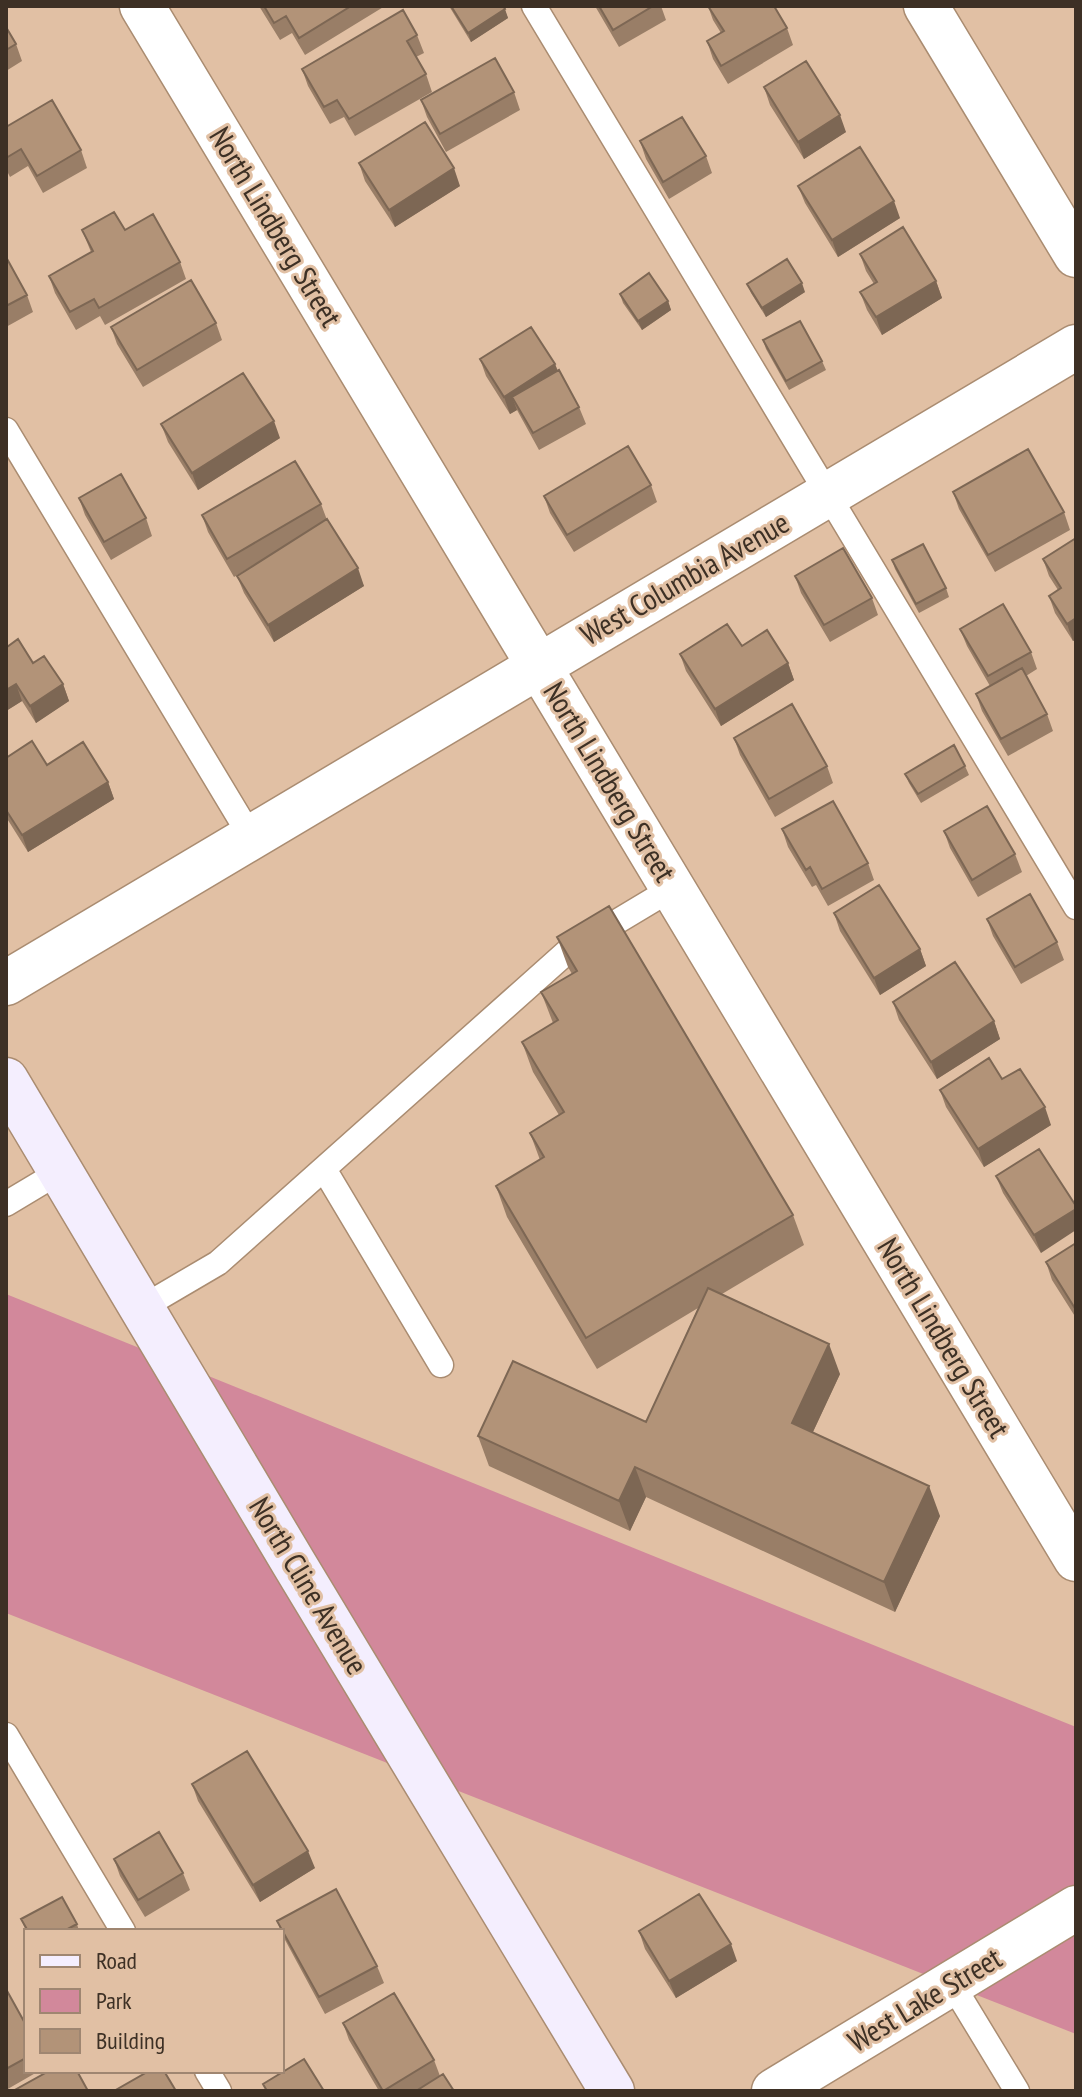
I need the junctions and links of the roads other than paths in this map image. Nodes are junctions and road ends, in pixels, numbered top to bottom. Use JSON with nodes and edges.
{"nodes":[{"id":1,"x":142,"y":6,"type":"edge"},
{"id":2,"x":534,"y":6,"type":"edge"},
{"id":3,"x":926,"y":6,"type":"edge"},
{"id":4,"x":1076,"y":255,"type":"edge"},
{"id":5,"x":1076,"y":347,"type":"edge"},
{"id":6,"x":6,"y":430,"type":"edge"},
{"id":7,"x":829,"y":495,"type":"junction"},
{"id":8,"x":539,"y":665,"type":"junction"},
{"id":9,"x":251,"y":837,"type":"junction"},
{"id":10,"x":673,"y":888,"type":"junction"},
{"id":11,"x":1076,"y":907,"type":"edge"},
{"id":12,"x":6,"y":983,"type":"edge"},
{"id":13,"x":6,"y":1080,"type":"edge"},
{"id":14,"x":324,"y":1169,"type":"junction"},
{"id":15,"x":61,"y":1171,"type":"junction"},
{"id":16,"x":6,"y":1204,"type":"edge"},
{"id":17,"x":143,"y":1307,"type":"junction"},
{"id":18,"x":441,"y":1365,"type":"dead end"},
{"id":19,"x":1076,"y":1559,"type":"edge"},
{"id":20,"x":6,"y":1735,"type":"edge"},
{"id":21,"x":1076,"y":1908,"type":"edge"},
{"id":22,"x":122,"y":1929,"type":"edge"},
{"id":23,"x":952,"y":1984,"type":"junction"},
{"id":24,"x":208,"y":2073,"type":"edge"},
{"id":25,"x":219,"y":2091,"type":"edge"},
{"id":26,"x":612,"y":2091,"type":"edge"},
{"id":27,"x":774,"y":2091,"type":"edge"},
{"id":28,"x":1017,"y":2091,"type":"edge"}],
"edges":[{"from":1,"to":8,"type":"street","name":"North Lindberg Street"},
{"from":2,"to":7,"type":"lane"},
{"from":3,"to":4,"type":"street"},
{"from":5,"to":7,"type":"street","name":"West Columbia Avenue"},
{"from":6,"to":9,"type":"lane"},
{"from":7,"to":8,"type":"street","name":"West Columbia Avenue"},
{"from":7,"to":11,"type":"lane"},
{"from":8,"to":9,"type":"street","name":"West Columbia Avenue"},
{"from":8,"to":10,"type":"street","name":"North Lindberg Street"},
{"from":9,"to":12,"type":"street","name":"West Columbia Avenue"},
{"from":10,"to":14,"type":"lane"},
{"from":10,"to":19,"type":"street","name":"North Lindberg Street"},
{"from":13,"to":15,"type":"street","name":"North Cline Avenue"},
{"from":14,"to":17,"type":"lane"},
{"from":14,"to":18,"type":"lane"},
{"from":15,"to":16,"type":"lane"},
{"from":15,"to":17,"type":"street","name":"North Cline Avenue"},
{"from":17,"to":26,"type":"street","name":"North Cline Avenue"},
{"from":20,"to":22,"type":"lane"},
{"from":21,"to":23,"type":"street","name":"West Lake Street"},
{"from":23,"to":27,"type":"street","name":"West Lake Street"},
{"from":23,"to":28,"type":"lane"},
{"from":24,"to":25,"type":"lane"}]}
